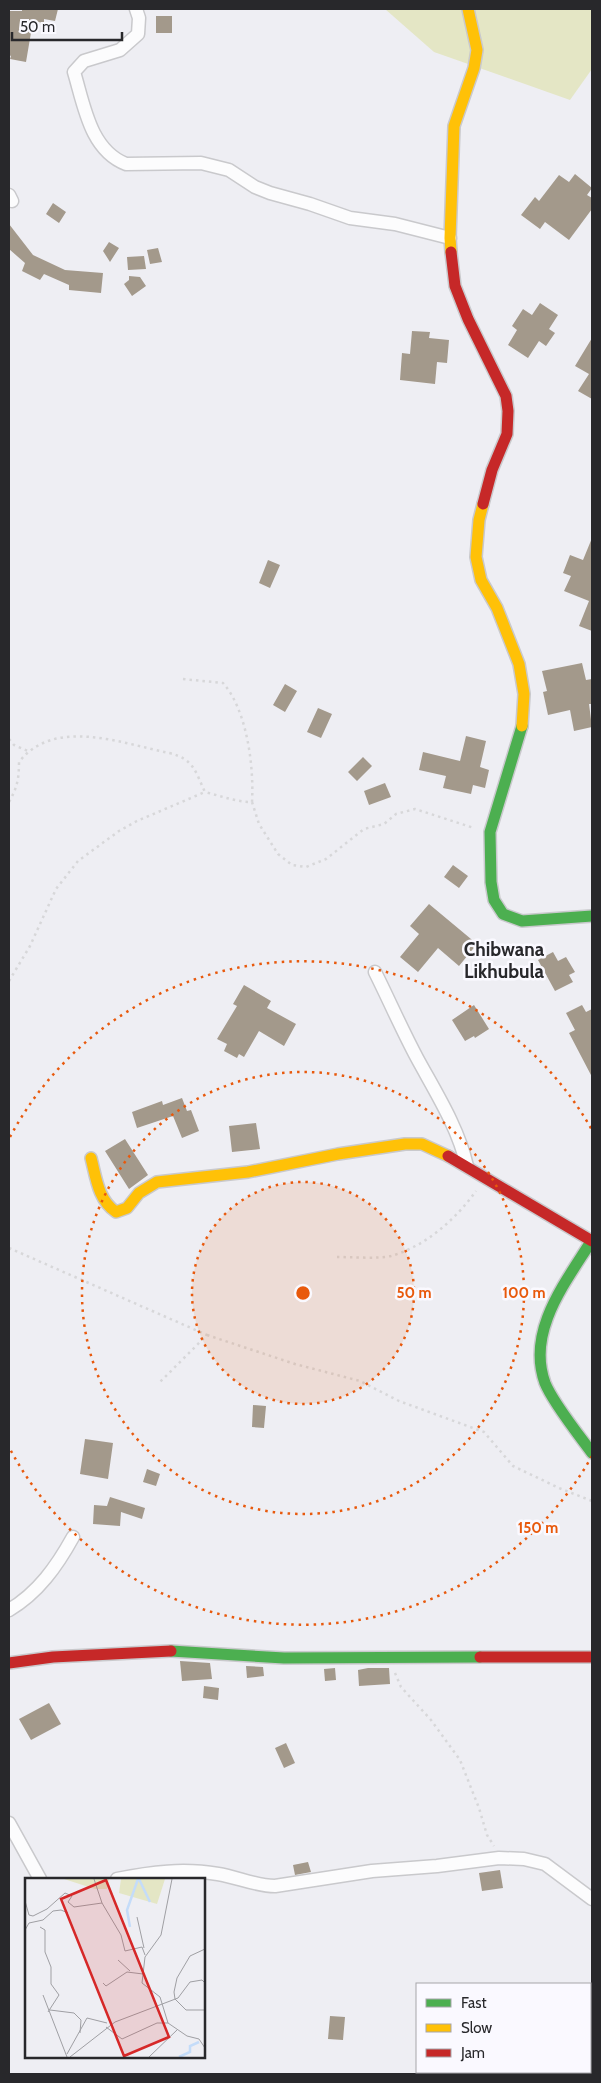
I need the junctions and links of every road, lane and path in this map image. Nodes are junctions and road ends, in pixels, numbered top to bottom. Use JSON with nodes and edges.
{"nodes":[{"id":1,"x":136,"y":9,"type":"edge"},
{"id":2,"x":468,"y":9,"type":"edge"},
{"id":3,"x":450,"y":238,"type":"junction"},
{"id":4,"x":183,"y":679,"type":"dead end"},
{"id":5,"x":9,"y":739,"type":"edge"},
{"id":6,"x":28,"y":751,"type":"junction"},
{"id":7,"x":205,"y":792,"type":"junction"},
{"id":8,"x":9,"y":802,"type":"edge"},
{"id":9,"x":252,"y":802,"type":"junction"},
{"id":10,"x":490,"y":832,"type":"junction"},
{"id":11,"x":592,"y":916,"type":"edge"},
{"id":12,"x":375,"y":972,"type":"dead end"},
{"id":13,"x":9,"y":981,"type":"edge"},
{"id":14,"x":91,"y":1158,"type":"dead end"},
{"id":15,"x":467,"y":1166,"type":"junction"},
{"id":16,"x":486,"y":1177,"type":"junction"},
{"id":17,"x":592,"y":1241,"type":"edge"},
{"id":18,"x":9,"y":1248,"type":"edge"},
{"id":19,"x":337,"y":1257,"type":"dead end"},
{"id":20,"x":207,"y":1335,"type":"junction"},
{"id":21,"x":159,"y":1383,"type":"dead end"},
{"id":22,"x":592,"y":1453,"type":"edge"},
{"id":23,"x":592,"y":1501,"type":"edge"},
{"id":24,"x":73,"y":1537,"type":"dead end"},
{"id":25,"x":9,"y":1610,"type":"edge"},
{"id":26,"x":390,"y":1657,"type":"junction"},
{"id":27,"x":592,"y":1657,"type":"edge"},
{"id":28,"x":9,"y":1663,"type":"edge"},
{"id":29,"x":9,"y":1823,"type":"edge"},
{"id":30,"x":499,"y":1858,"type":"junction"},
{"id":31,"x":39,"y":1878,"type":"edge"},
{"id":32,"x":123,"y":1878,"type":"edge"},
{"id":33,"x":592,"y":1898,"type":"edge"}],
"edges":[{"from":1,"to":3,"type":"street"},
{"from":2,"to":3,"type":"street"},
{"from":3,"to":10,"type":"street"},
{"from":4,"to":9,"type":"path"},
{"from":5,"to":6,"type":"path"},
{"from":6,"to":7,"type":"path"},
{"from":6,"to":8,"type":"path"},
{"from":7,"to":9,"type":"path"},
{"from":7,"to":13,"type":"path"},
{"from":9,"to":10,"type":"path"},
{"from":10,"to":11,"type":"street"},
{"from":12,"to":15,"type":"street"},
{"from":14,"to":15,"type":"street"},
{"from":15,"to":16,"type":"street"},
{"from":16,"to":17,"type":"street"},
{"from":16,"to":19,"type":"path"},
{"from":17,"to":22,"type":"street"},
{"from":18,"to":20,"type":"path"},
{"from":20,"to":21,"type":"path"},
{"from":20,"to":23,"type":"path"},
{"from":24,"to":25,"type":"street"},
{"from":26,"to":27,"type":"street"},
{"from":26,"to":28,"type":"street"},
{"from":26,"to":30,"type":"path"},
{"from":29,"to":31,"type":"street"},
{"from":30,"to":32,"type":"street"},
{"from":30,"to":33,"type":"street"}]}
